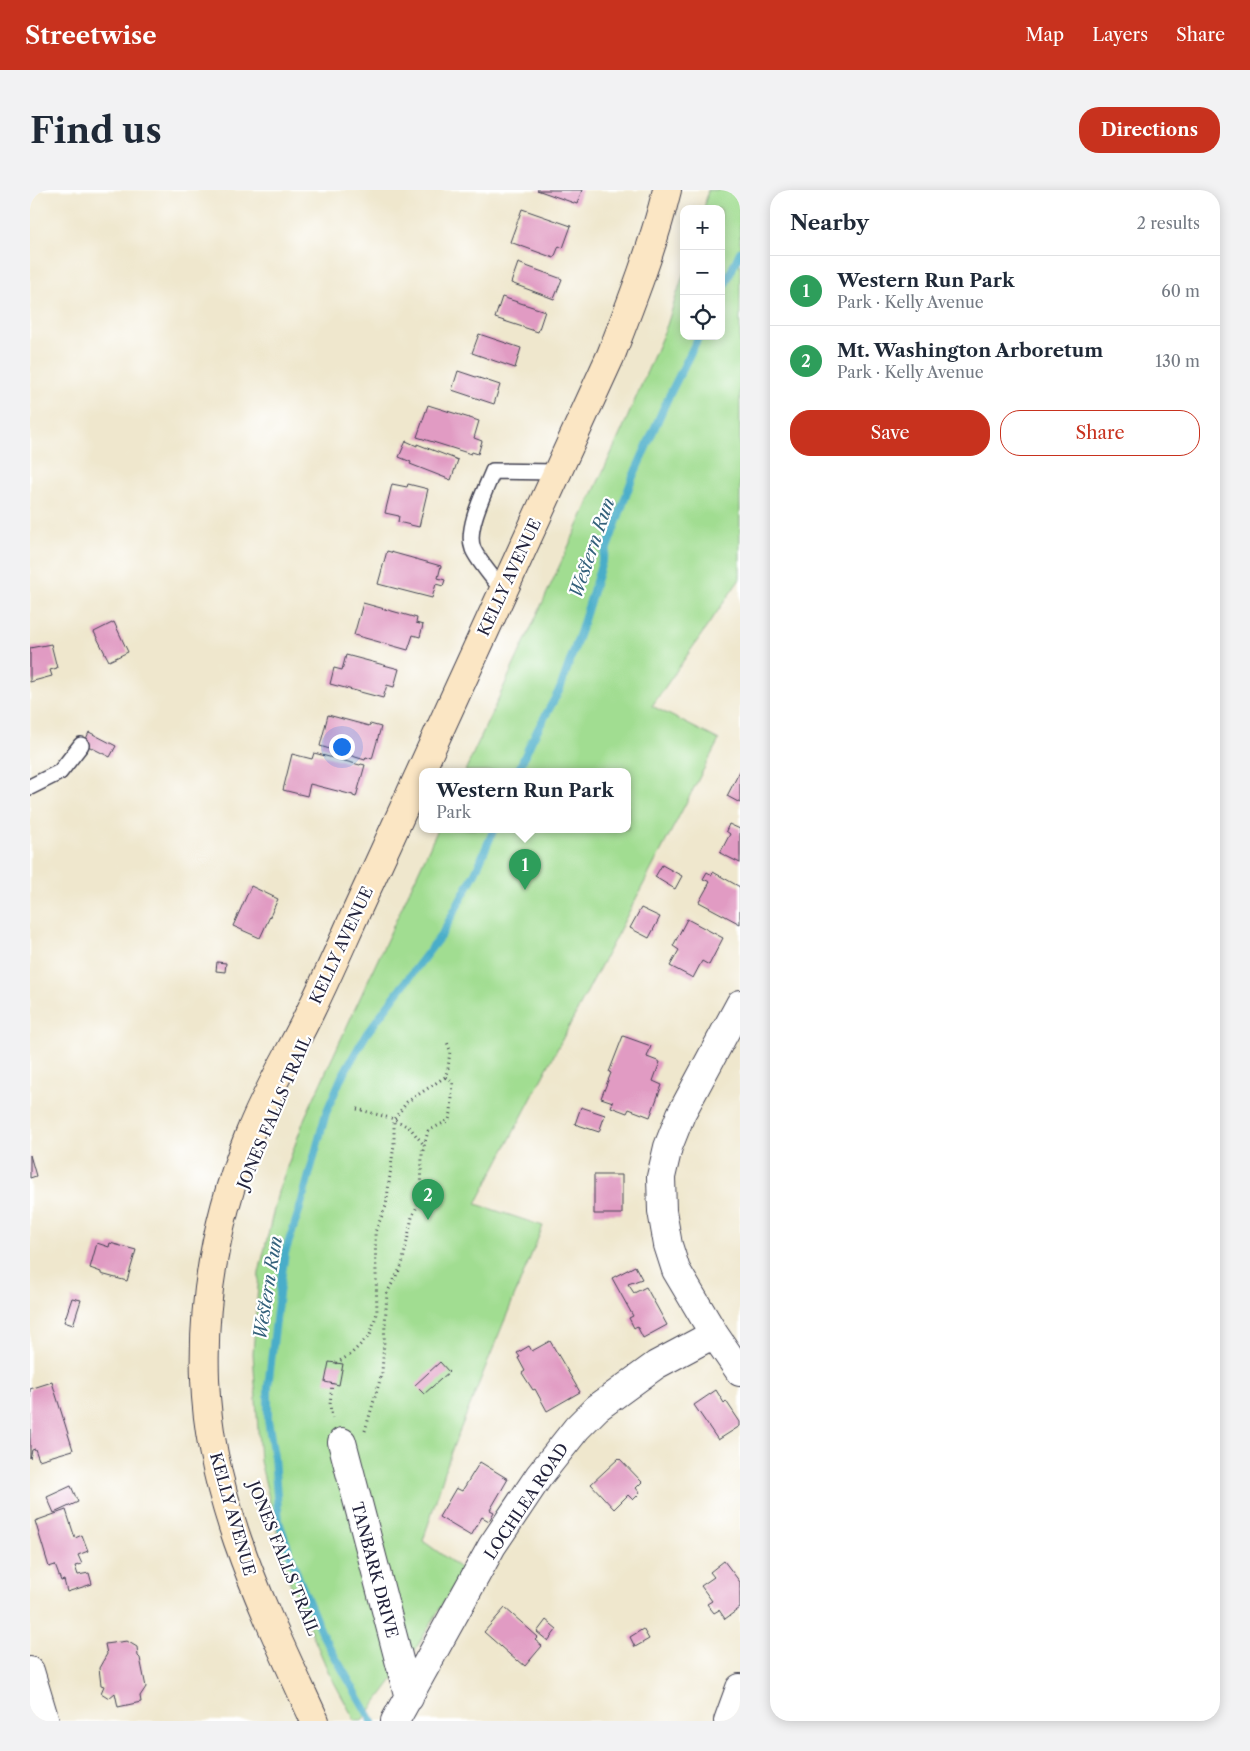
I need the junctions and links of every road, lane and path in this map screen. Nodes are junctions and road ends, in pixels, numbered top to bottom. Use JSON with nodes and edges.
{"nodes":[{"id":1,"x":667,"y":190,"type":"edge"},
{"id":2,"x":558,"y":472,"type":"junction"},
{"id":3,"x":503,"y":591,"type":"junction"},
{"id":4,"x":81,"y":746,"type":"dead end"},
{"id":5,"x":422,"y":768,"type":"edge"},
{"id":6,"x":419,"y":774,"type":"edge"},
{"id":7,"x":30,"y":787,"type":"edge"},
{"id":8,"x":740,"y":1004,"type":"edge"},
{"id":9,"x":447,"y":1042,"type":"dead end"},
{"id":10,"x":445,"y":1077,"type":"junction"},
{"id":11,"x":357,"y":1109,"type":"dead end"},
{"id":12,"x":394,"y":1119,"type":"junction"},
{"id":13,"x":424,"y":1146,"type":"junction"},
{"id":14,"x":714,"y":1334,"type":"junction"},
{"id":15,"x":336,"y":1363,"type":"dead end"},
{"id":16,"x":740,"y":1372,"type":"edge"},
{"id":17,"x":332,"y":1384,"type":"dead end"},
{"id":18,"x":342,"y":1442,"type":"junction"},
{"id":19,"x":30,"y":1671,"type":"edge"},
{"id":20,"x":740,"y":1688,"type":"edge"},
{"id":21,"x":401,"y":1712,"type":"edge"},
{"id":22,"x":45,"y":1721,"type":"edge"},
{"id":23,"x":315,"y":1721,"type":"edge"},
{"id":24,"x":728,"y":1721,"type":"edge"}],
"edges":[{"from":1,"to":2,"type":"main road","name":"KELLY AVENUE"},
{"from":2,"to":3,"type":"main road","name":"KELLY AVENUE"},
{"from":2,"to":3,"type":"lane"},
{"from":3,"to":5,"type":"main road","name":"KELLY AVENUE"},
{"from":4,"to":7,"type":"lane"},
{"from":6,"to":23,"type":"main road","name":"KELLY AVENUE"},
{"from":8,"to":14,"type":"street"},
{"from":9,"to":10,"type":"path"},
{"from":10,"to":12,"type":"path"},
{"from":10,"to":13,"type":"path"},
{"from":11,"to":12,"type":"path"},
{"from":12,"to":13,"type":"path"},
{"from":12,"to":15,"type":"path"},
{"from":13,"to":18,"type":"path"},
{"from":14,"to":16,"type":"street"},
{"from":14,"to":21,"type":"street","name":"LOCHLEA ROAD"},
{"from":17,"to":18,"type":"path"},
{"from":18,"to":21,"type":"street","name":"TANBARK DRIVE"},
{"from":19,"to":22,"type":"street"},
{"from":20,"to":24,"type":"street"}]}
